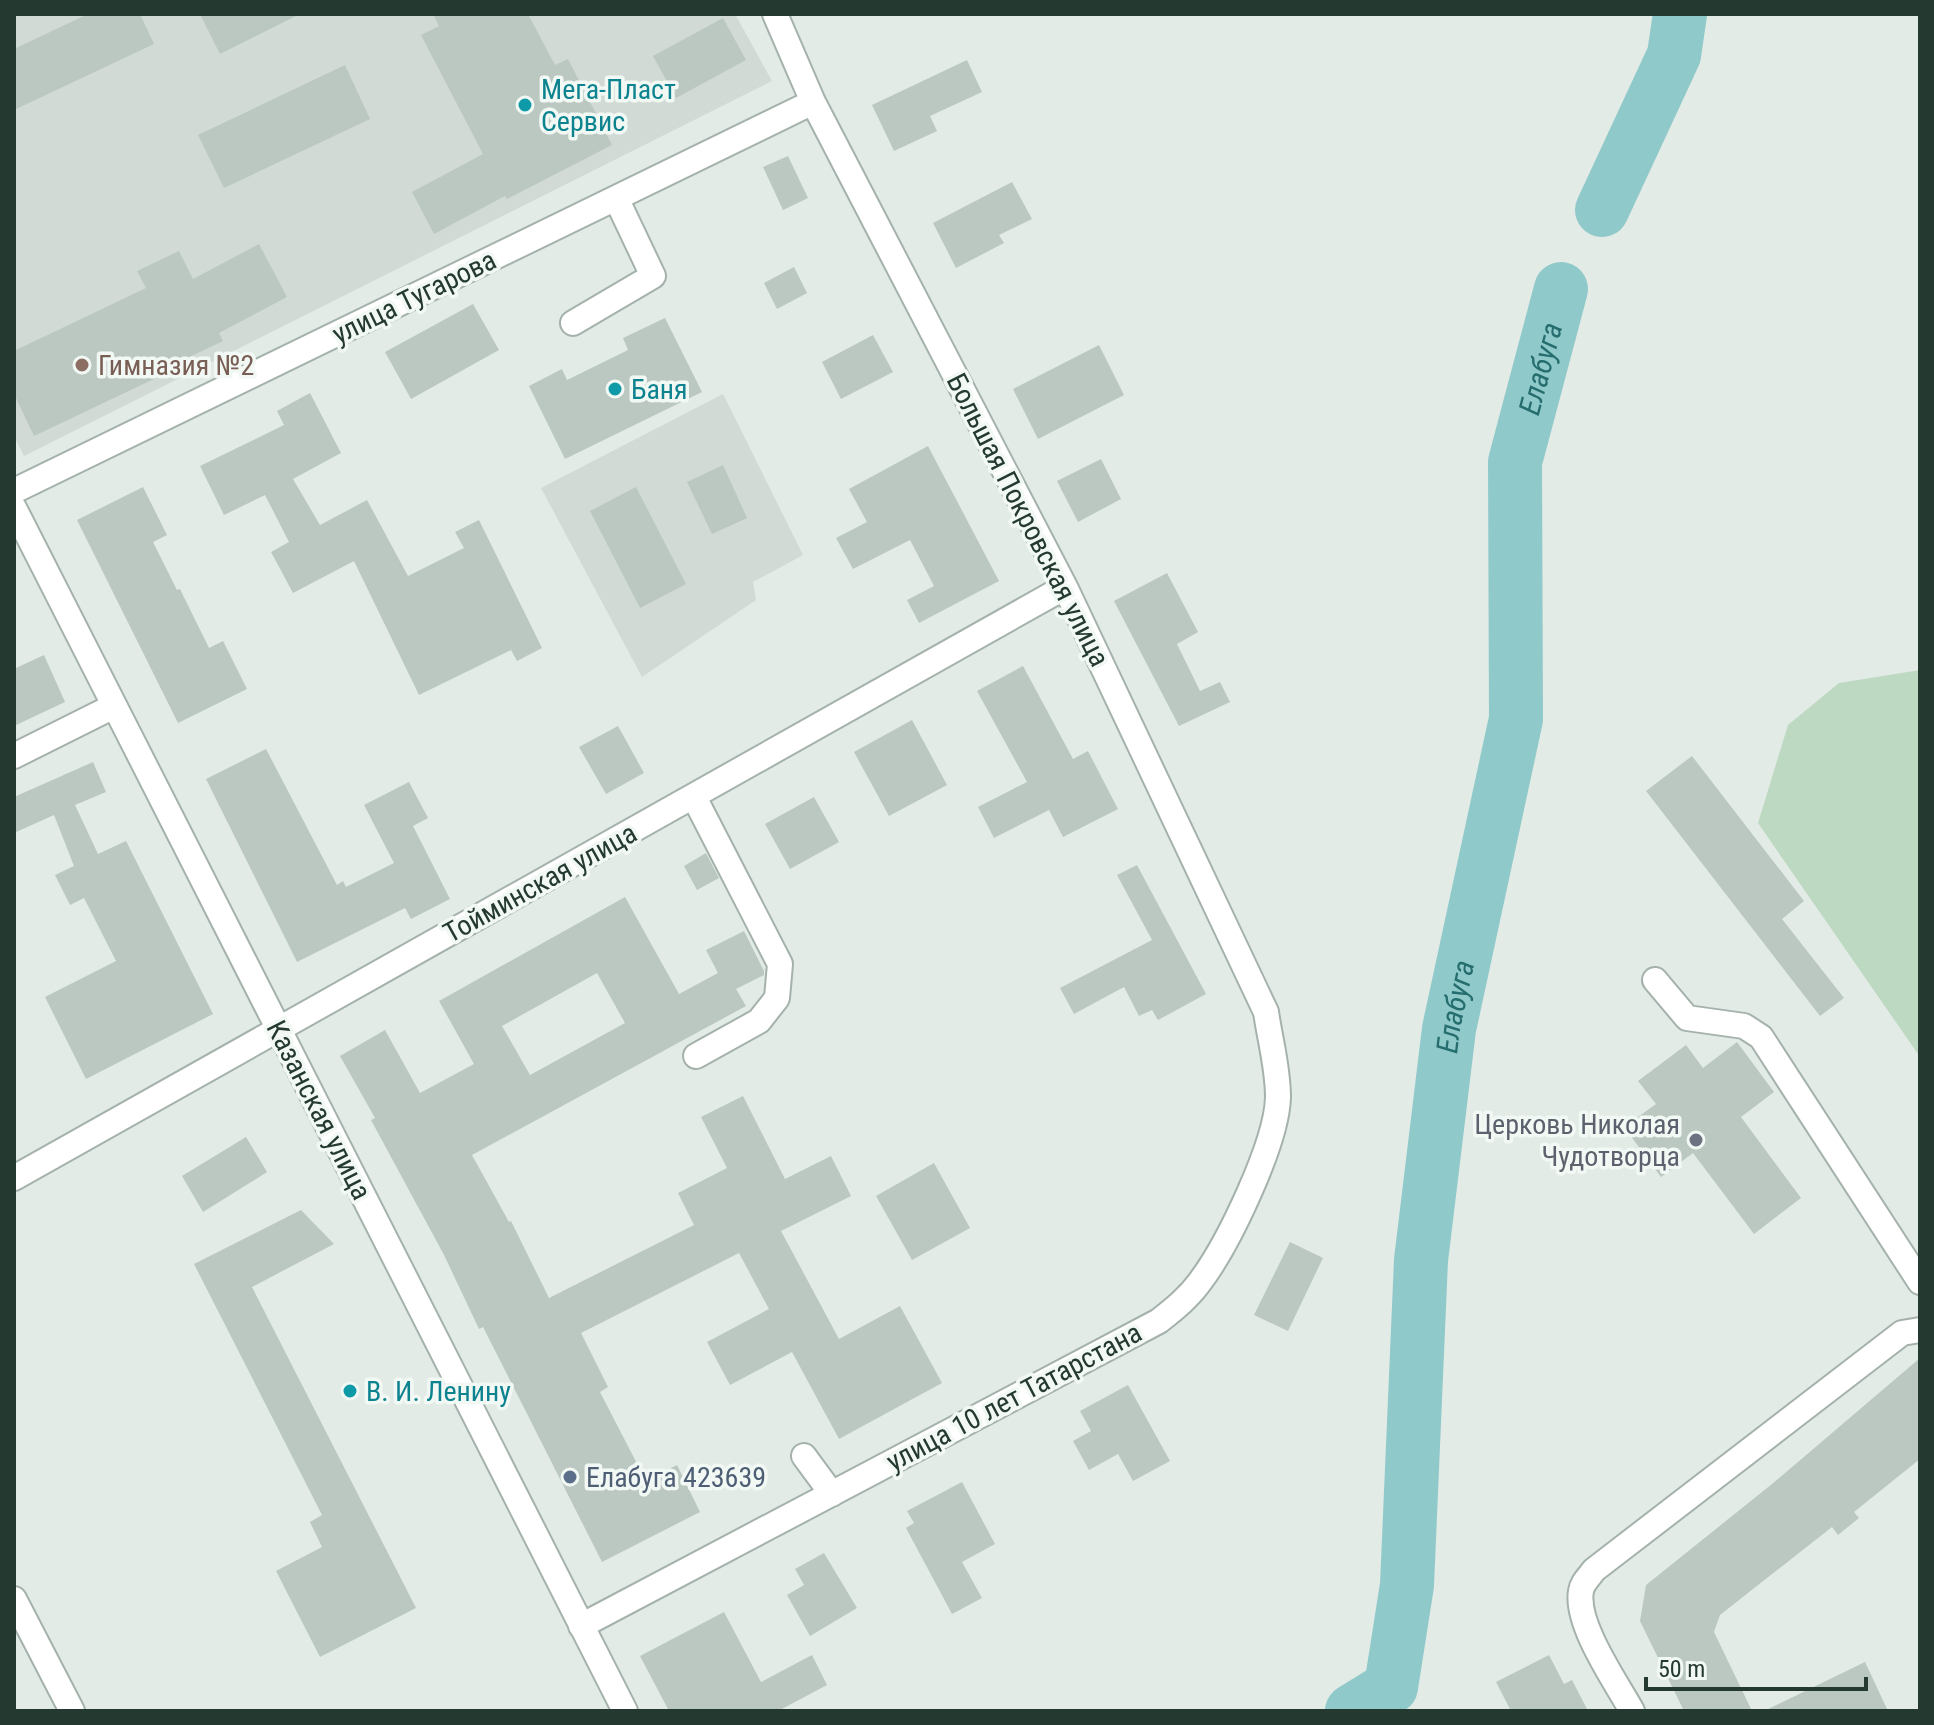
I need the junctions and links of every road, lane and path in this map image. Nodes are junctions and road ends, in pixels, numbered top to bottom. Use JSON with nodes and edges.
{"nodes":[{"id":1,"x":775,"y":14,"type":"edge"},
{"id":2,"x":813,"y":102,"type":"junction"},
{"id":3,"x":616,"y":198,"type":"junction"},
{"id":4,"x":573,"y":323,"type":"dead end"},
{"id":5,"x":14,"y":491,"type":"edge"},
{"id":6,"x":14,"y":508,"type":"edge"},
{"id":7,"x":1065,"y":587,"type":"junction"},
{"id":8,"x":114,"y":706,"type":"junction"},
{"id":9,"x":14,"y":756,"type":"edge"},
{"id":10,"x":694,"y":797,"type":"junction"},
{"id":11,"x":1655,"y":980,"type":"dead end"},
{"id":12,"x":279,"y":1031,"type":"junction"},
{"id":13,"x":1269,"y":1032,"type":"joint"},
{"id":14,"x":696,"y":1056,"type":"dead end"},
{"id":15,"x":14,"y":1178,"type":"edge"},
{"id":16,"x":1920,"y":1282,"type":"edge"},
{"id":17,"x":1920,"y":1330,"type":"edge"},
{"id":18,"x":804,"y":1456,"type":"dead end"},
{"id":19,"x":832,"y":1494,"type":"junction"},
{"id":20,"x":14,"y":1599,"type":"edge"},
{"id":21,"x":581,"y":1626,"type":"junction"},
{"id":22,"x":72,"y":1711,"type":"edge"},
{"id":23,"x":625,"y":1711,"type":"edge"},
{"id":24,"x":1632,"y":1711,"type":"edge"}],
"edges":[{"from":1,"to":2,"type":"street","name":"Большая Покровская улица"},
{"from":2,"to":3,"type":"street","name":"улица Тугарова"},
{"from":2,"to":7,"type":"street","name":"Большая Покровская улица"},
{"from":3,"to":4,"type":"street"},
{"from":3,"to":5,"type":"street","name":"улица Тугарова"},
{"from":6,"to":8,"type":"street","name":"Казанская улица"},
{"from":7,"to":10,"type":"street","name":"Тойминская улица"},
{"from":7,"to":13,"type":"street","name":"Большая Покровская улица"},
{"from":8,"to":9,"type":"street"},
{"from":8,"to":12,"type":"street","name":"Казанская улица"},
{"from":10,"to":12,"type":"street","name":"Тойминская улица"},
{"from":10,"to":14,"type":"street"},
{"from":11,"to":16,"type":"street"},
{"from":12,"to":15,"type":"street","name":"Тойминская улица"},
{"from":12,"to":21,"type":"street","name":"Казанская улица"},
{"from":13,"to":19,"type":"street","name":"улица 10 лет Татарстана"},
{"from":17,"to":24,"type":"street"},
{"from":18,"to":19,"type":"street"},
{"from":19,"to":21,"type":"street","name":"улица 10 лет Татарстана"},
{"from":20,"to":22,"type":"street"},
{"from":21,"to":23,"type":"street","name":"Казанская улица"}]}
